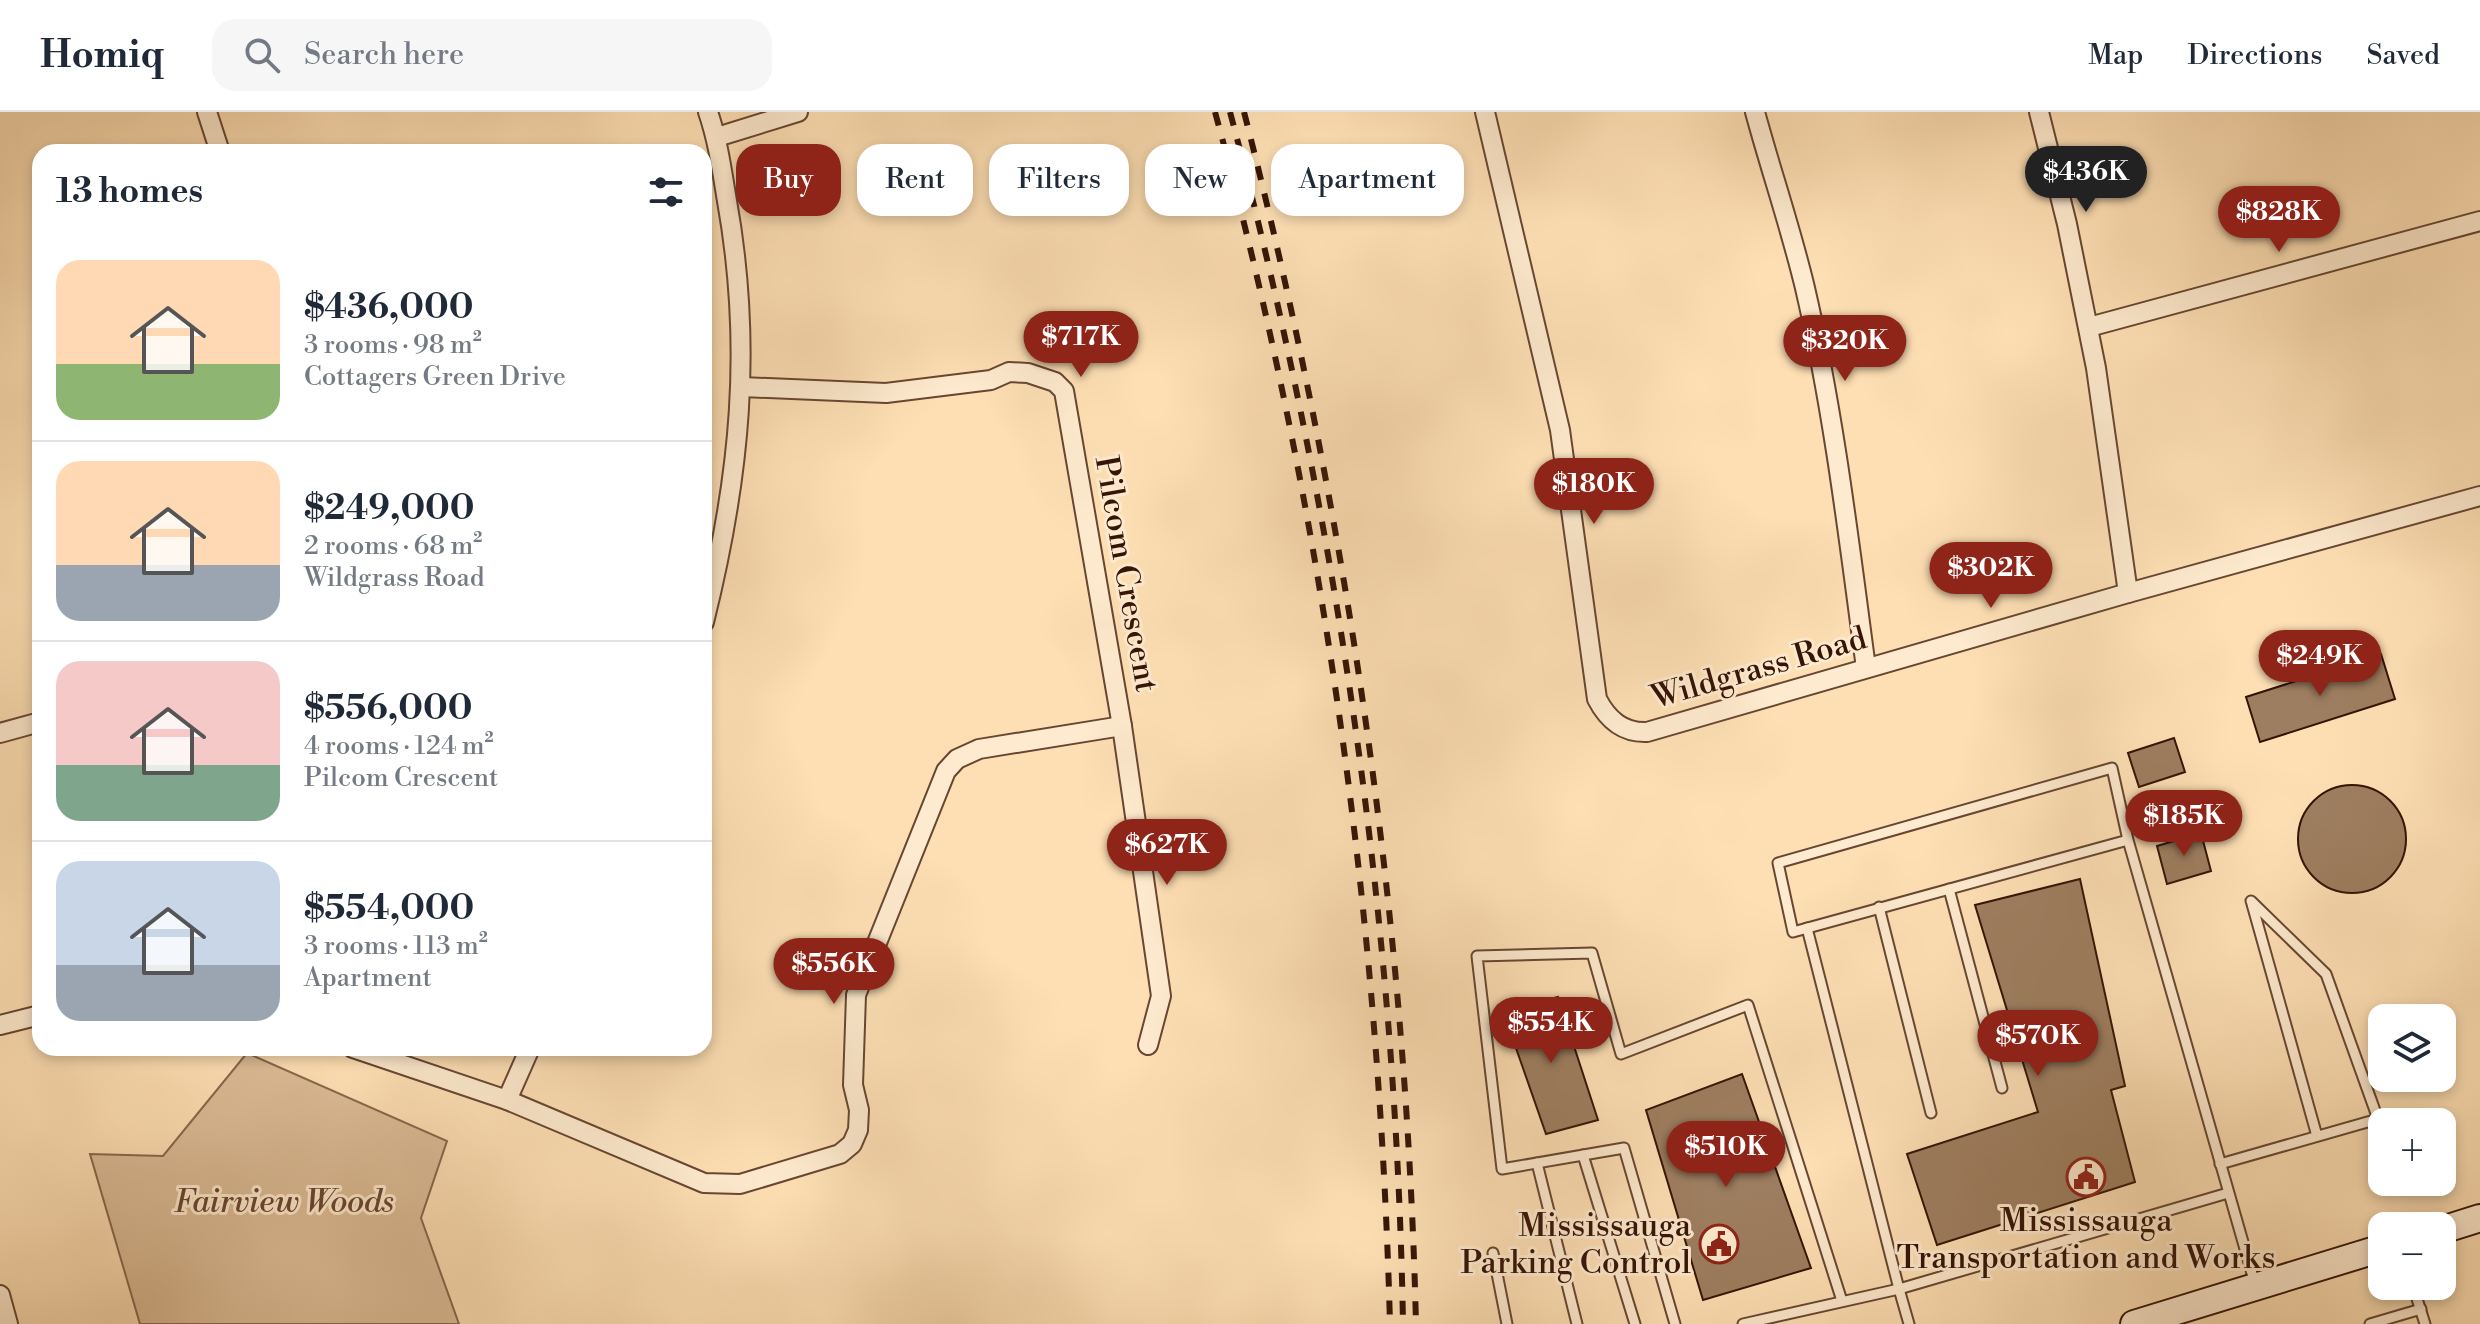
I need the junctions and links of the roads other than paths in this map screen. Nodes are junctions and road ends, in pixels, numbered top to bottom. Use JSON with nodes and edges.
{"nodes":[{"id":1,"x":207,"y":112,"type":"edge"},
{"id":2,"x":708,"y":112,"type":"edge"},
{"id":3,"x":798,"y":112,"type":"edge"},
{"id":4,"x":1485,"y":112,"type":"edge"},
{"id":5,"x":1755,"y":112,"type":"edge"},
{"id":6,"x":2039,"y":112,"type":"edge"},
{"id":7,"x":717,"y":137,"type":"junction"},
{"id":8,"x":217,"y":144,"type":"edge"},
{"id":9,"x":2480,"y":221,"type":"edge"},
{"id":10,"x":2089,"y":327,"type":"junction"},
{"id":11,"x":742,"y":387,"type":"junction"},
{"id":12,"x":2480,"y":496,"type":"edge"},
{"id":13,"x":712,"y":583,"type":"edge"},
{"id":14,"x":2128,"y":593,"type":"junction"},
{"id":15,"x":1866,"y":668,"type":"junction"},
{"id":16,"x":32,"y":724,"type":"edge"},
{"id":17,"x":1122,"y":726,"type":"junction"},
{"id":18,"x":0,"y":733,"type":"edge"},
{"id":19,"x":2128,"y":840,"type":"junction"},
{"id":20,"x":1949,"y":889,"type":"junction"},
{"id":21,"x":1879,"y":907,"type":"junction"},
{"id":22,"x":1807,"y":928,"type":"junction"},
{"id":23,"x":32,"y":1017,"type":"edge"},
{"id":24,"x":0,"y":1025,"type":"edge"},
{"id":25,"x":1148,"y":1045,"type":"dead end"},
{"id":26,"x":377,"y":1056,"type":"edge"},
{"id":27,"x":526,"y":1056,"type":"edge"},
{"id":28,"x":2002,"y":1088,"type":"dead end"},
{"id":29,"x":507,"y":1100,"type":"junction"},
{"id":30,"x":1931,"y":1113,"type":"dead end"},
{"id":31,"x":2317,"y":1136,"type":"junction"},
{"id":32,"x":1583,"y":1155,"type":"junction"},
{"id":33,"x":1537,"y":1163,"type":"junction"},
{"id":34,"x":2220,"y":1164,"type":"junction"},
{"id":35,"x":2228,"y":1193,"type":"junction"},
{"id":36,"x":2480,"y":1218,"type":"edge"},
{"id":37,"x":2456,"y":1226,"type":"edge"},
{"id":38,"x":2368,"y":1252,"type":"edge"},
{"id":39,"x":1493,"y":1253,"type":"dead end"},
{"id":40,"x":2255,"y":1284,"type":"junction"},
{"id":41,"x":1899,"y":1289,"type":"junction"},
{"id":42,"x":0,"y":1295,"type":"edge"},
{"id":43,"x":2418,"y":1300,"type":"edge"},
{"id":44,"x":1842,"y":1301,"type":"junction"},
{"id":45,"x":2421,"y":1309,"type":"junction"},
{"id":46,"x":8,"y":1324,"type":"edge"},
{"id":47,"x":1507,"y":1324,"type":"edge"},
{"id":48,"x":1577,"y":1324,"type":"edge"},
{"id":49,"x":1635,"y":1324,"type":"edge"},
{"id":50,"x":1675,"y":1324,"type":"edge"},
{"id":51,"x":1743,"y":1324,"type":"edge"},
{"id":52,"x":1909,"y":1324,"type":"edge"},
{"id":53,"x":2134,"y":1324,"type":"edge"},
{"id":54,"x":2370,"y":1324,"type":"edge"},
{"id":55,"x":2425,"y":1324,"type":"edge"}],
"edges":[{"from":1,"to":8,"type":"street"},
{"from":2,"to":7,"type":"street"},
{"from":3,"to":7,"type":"street"},
{"from":4,"to":15,"type":"street","name":"Wildgrass Road"},
{"from":5,"to":15,"type":"street"},
{"from":6,"to":10,"type":"street"},
{"from":7,"to":11,"type":"street"},
{"from":9,"to":10,"type":"street"},
{"from":10,"to":14,"type":"street"},
{"from":11,"to":13,"type":"street"},
{"from":11,"to":17,"type":"street","name":"Pilcom Crescent"},
{"from":12,"to":14,"type":"street","name":"Wildgrass Road"},
{"from":14,"to":15,"type":"street","name":"Wildgrass Road"},
{"from":16,"to":18,"type":"street"},
{"from":17,"to":25,"type":"street"},
{"from":17,"to":29,"type":"street","name":"Pilcom Crescent"},
{"from":19,"to":20,"type":"lane"},
{"from":19,"to":22,"type":"lane"},
{"from":19,"to":34,"type":"lane"},
{"from":20,"to":21,"type":"lane"},
{"from":20,"to":28,"type":"lane"},
{"from":21,"to":22,"type":"lane"},
{"from":21,"to":30,"type":"lane"},
{"from":22,"to":41,"type":"lane"},
{"from":23,"to":24,"type":"street"},
{"from":26,"to":29,"type":"street","name":"Pilcom Crescent"},
{"from":27,"to":29,"type":"street"},
{"from":31,"to":31,"type":"lane"},
{"from":31,"to":34,"type":"lane"},
{"from":32,"to":33,"type":"lane"},
{"from":32,"to":49,"type":"lane"},
{"from":32,"to":50,"type":"lane"},
{"from":33,"to":44,"type":"lane"},
{"from":33,"to":48,"type":"lane"},
{"from":34,"to":35,"type":"lane"},
{"from":35,"to":40,"type":"lane"},
{"from":35,"to":41,"type":"lane"},
{"from":36,"to":37,"type":"main road"},
{"from":38,"to":40,"type":"main road"},
{"from":39,"to":47,"type":"lane"},
{"from":40,"to":53,"type":"main road"},
{"from":41,"to":44,"type":"lane"},
{"from":41,"to":52,"type":"lane"},
{"from":42,"to":46,"type":"street"},
{"from":43,"to":45,"type":"lane"},
{"from":44,"to":51,"type":"lane"},
{"from":45,"to":54,"type":"lane"},
{"from":45,"to":55,"type":"lane"}]}
